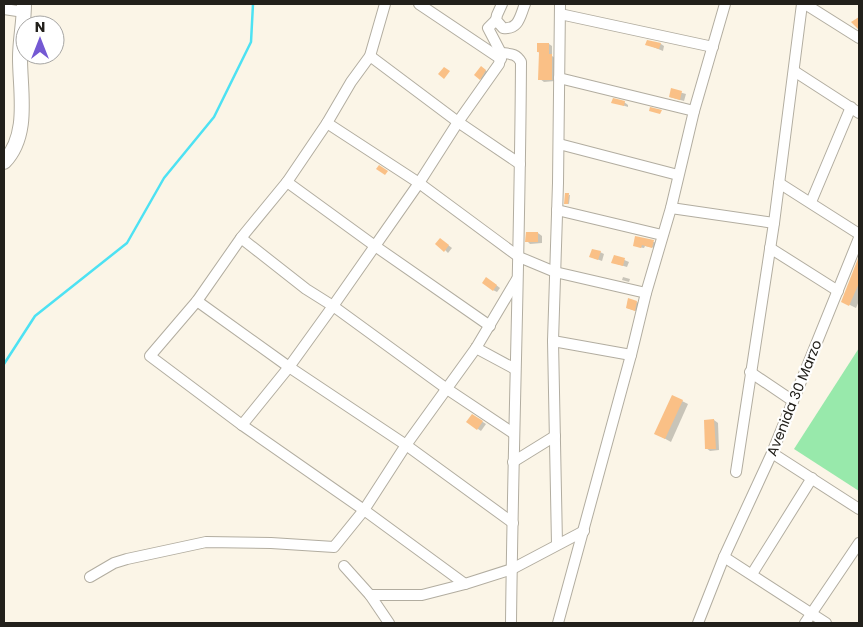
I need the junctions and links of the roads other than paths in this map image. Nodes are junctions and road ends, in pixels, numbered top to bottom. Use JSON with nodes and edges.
{"nodes":[{"id":1,"x":386,"y":4,"type":"edge"},
{"id":2,"x":419,"y":4,"type":"edge"},
{"id":3,"x":502,"y":4,"type":"edge"},
{"id":4,"x":525,"y":4,"type":"edge"},
{"id":5,"x":725,"y":4,"type":"edge"},
{"id":6,"x":803,"y":4,"type":"edge"},
{"id":7,"x":24,"y":8,"type":"edge"},
{"id":8,"x":4,"y":9,"type":"edge"},
{"id":9,"x":560,"y":9,"type":"edge"},
{"id":10,"x":497,"y":23,"type":"junction"},
{"id":11,"x":859,"y":38,"type":"edge"},
{"id":12,"x":713,"y":47,"type":"junction"},
{"id":13,"x":370,"y":56,"type":"junction"},
{"id":14,"x":501,"y":56,"type":"junction"},
{"id":15,"x":794,"y":71,"type":"junction"},
{"id":16,"x":559,"y":78,"type":"junction"},
{"id":17,"x":855,"y":110,"type":"edge"},
{"id":18,"x":694,"y":111,"type":"junction"},
{"id":19,"x":458,"y":122,"type":"junction"},
{"id":20,"x":327,"y":123,"type":"junction"},
{"id":21,"x":559,"y":144,"type":"junction"},
{"id":22,"x":4,"y":162,"type":"edge"},
{"id":23,"x":520,"y":164,"type":"junction"},
{"id":24,"x":678,"y":175,"type":"junction"},
{"id":25,"x":287,"y":182,"type":"junction"},
{"id":26,"x":419,"y":183,"type":"junction"},
{"id":27,"x":779,"y":183,"type":"junction"},
{"id":28,"x":811,"y":202,"type":"junction"},
{"id":29,"x":671,"y":208,"type":"junction"},
{"id":30,"x":557,"y":210,"type":"junction"},
{"id":31,"x":774,"y":223,"type":"junction"},
{"id":32,"x":859,"y":234,"type":"edge"},
{"id":33,"x":662,"y":235,"type":"junction"},
{"id":34,"x":241,"y":238,"type":"junction"},
{"id":35,"x":859,"y":238,"type":"edge"},
{"id":36,"x":375,"y":246,"type":"junction"},
{"id":37,"x":770,"y":248,"type":"junction"},
{"id":38,"x":519,"y":257,"type":"junction"},
{"id":39,"x":554,"y":272,"type":"junction"},
{"id":40,"x":518,"y":278,"type":"junction"},
{"id":41,"x":838,"y":291,"type":"junction"},
{"id":42,"x":646,"y":293,"type":"junction"},
{"id":43,"x":197,"y":301,"type":"junction"},
{"id":44,"x":333,"y":306,"type":"junction"},
{"id":45,"x":490,"y":326,"type":"junction"},
{"id":46,"x":553,"y":341,"type":"junction"},
{"id":47,"x":476,"y":348,"type":"junction"},
{"id":48,"x":631,"y":355,"type":"junction"},
{"id":49,"x":288,"y":367,"type":"junction"},
{"id":50,"x":515,"y":369,"type":"junction"},
{"id":51,"x":750,"y":372,"type":"junction"},
{"id":52,"x":447,"y":389,"type":"junction"},
{"id":53,"x":793,"y":401,"type":"junction"},
{"id":54,"x":242,"y":425,"type":"junction"},
{"id":55,"x":513,"y":433,"type":"junction"},
{"id":56,"x":555,"y":436,"type":"junction"},
{"id":57,"x":406,"y":445,"type":"junction"},
{"id":58,"x":772,"y":453,"type":"junction"},
{"id":59,"x":513,"y":462,"type":"junction"},
{"id":60,"x":736,"y":472,"type":"dead end"},
{"id":61,"x":812,"y":478,"type":"junction"},
{"id":62,"x":859,"y":509,"type":"edge"},
{"id":63,"x":364,"y":510,"type":"junction"},
{"id":64,"x":513,"y":523,"type":"junction"},
{"id":65,"x":584,"y":531,"type":"junction"},
{"id":66,"x":859,"y":543,"type":"edge"},
{"id":67,"x":557,"y":544,"type":"junction"},
{"id":68,"x":724,"y":557,"type":"junction"},
{"id":69,"x":344,"y":566,"type":"dead end"},
{"id":70,"x":512,"y":569,"type":"junction"},
{"id":71,"x":752,"y":574,"type":"junction"},
{"id":72,"x":90,"y":577,"type":"dead end"},
{"id":73,"x":466,"y":584,"type":"junction"},
{"id":74,"x":370,"y":595,"type":"junction"},
{"id":75,"x":812,"y":613,"type":"junction"},
{"id":76,"x":389,"y":623,"type":"edge"},
{"id":77,"x":511,"y":623,"type":"edge"},
{"id":78,"x":558,"y":623,"type":"edge"},
{"id":79,"x":698,"y":623,"type":"edge"},
{"id":80,"x":805,"y":623,"type":"edge"},
{"id":81,"x":826,"y":623,"type":"edge"}],
"edges":[{"from":1,"to":13,"type":"street"},
{"from":2,"to":14,"type":"street"},
{"from":3,"to":10,"type":"street"},
{"from":4,"to":10,"type":"street"},
{"from":5,"to":12,"type":"street"},
{"from":6,"to":11,"type":"street"},
{"from":6,"to":15,"type":"street"},
{"from":7,"to":8,"type":"street"},
{"from":7,"to":22,"type":"street"},
{"from":9,"to":12,"type":"street"},
{"from":9,"to":16,"type":"street"},
{"from":10,"to":14,"type":"street"},
{"from":12,"to":18,"type":"street"},
{"from":13,"to":19,"type":"street"},
{"from":13,"to":20,"type":"street"},
{"from":14,"to":19,"type":"street"},
{"from":14,"to":23,"type":"street"},
{"from":15,"to":17,"type":"street"},
{"from":15,"to":27,"type":"street"},
{"from":16,"to":18,"type":"street"},
{"from":16,"to":21,"type":"street"},
{"from":17,"to":28,"type":"street"},
{"from":18,"to":24,"type":"street"},
{"from":19,"to":23,"type":"street"},
{"from":19,"to":26,"type":"street"},
{"from":20,"to":25,"type":"street"},
{"from":20,"to":26,"type":"street"},
{"from":21,"to":24,"type":"street"},
{"from":21,"to":30,"type":"street"},
{"from":23,"to":38,"type":"street"},
{"from":24,"to":29,"type":"street"},
{"from":25,"to":34,"type":"street"},
{"from":25,"to":36,"type":"street"},
{"from":26,"to":36,"type":"street"},
{"from":26,"to":38,"type":"street"},
{"from":27,"to":28,"type":"street"},
{"from":27,"to":31,"type":"street"},
{"from":28,"to":32,"type":"street"},
{"from":29,"to":31,"type":"street"},
{"from":29,"to":33,"type":"street"},
{"from":30,"to":33,"type":"street"},
{"from":30,"to":39,"type":"street"},
{"from":31,"to":37,"type":"street"},
{"from":33,"to":42,"type":"street"},
{"from":34,"to":43,"type":"street"},
{"from":34,"to":44,"type":"street"},
{"from":35,"to":41,"type":"street","name":"Avenida 30 Marzo"},
{"from":36,"to":44,"type":"street"},
{"from":36,"to":45,"type":"street"},
{"from":37,"to":41,"type":"street"},
{"from":37,"to":51,"type":"street"},
{"from":38,"to":39,"type":"street"},
{"from":38,"to":40,"type":"street"},
{"from":39,"to":42,"type":"street"},
{"from":39,"to":46,"type":"street"},
{"from":40,"to":45,"type":"street"},
{"from":40,"to":50,"type":"street"},
{"from":41,"to":53,"type":"street","name":"Avenida 30 Marzo"},
{"from":42,"to":48,"type":"street"},
{"from":43,"to":49,"type":"street"},
{"from":43,"to":54,"type":"street"},
{"from":44,"to":49,"type":"street"},
{"from":44,"to":52,"type":"street"},
{"from":45,"to":47,"type":"street"},
{"from":46,"to":48,"type":"street"},
{"from":46,"to":56,"type":"street"},
{"from":47,"to":50,"type":"street"},
{"from":47,"to":52,"type":"street"},
{"from":48,"to":65,"type":"street"},
{"from":49,"to":54,"type":"street"},
{"from":49,"to":57,"type":"street"},
{"from":50,"to":55,"type":"street"},
{"from":51,"to":53,"type":"street"},
{"from":51,"to":60,"type":"street"},
{"from":52,"to":55,"type":"street"},
{"from":52,"to":57,"type":"street"},
{"from":53,"to":58,"type":"street","name":"Avenida 30 Marzo"},
{"from":54,"to":63,"type":"street"},
{"from":55,"to":59,"type":"street"},
{"from":56,"to":59,"type":"street"},
{"from":56,"to":67,"type":"street"},
{"from":57,"to":63,"type":"street"},
{"from":57,"to":64,"type":"street"},
{"from":58,"to":61,"type":"street"},
{"from":58,"to":68,"type":"street","name":"Avenida 30 Marzo"},
{"from":59,"to":64,"type":"street"},
{"from":61,"to":62,"type":"street"},
{"from":61,"to":71,"type":"street"},
{"from":63,"to":72,"type":"street"},
{"from":63,"to":73,"type":"street"},
{"from":64,"to":70,"type":"street"},
{"from":65,"to":67,"type":"street"},
{"from":65,"to":78,"type":"street"},
{"from":66,"to":75,"type":"street"},
{"from":67,"to":70,"type":"street"},
{"from":68,"to":71,"type":"street"},
{"from":68,"to":79,"type":"street","name":"Avenida 30 Marzo"},
{"from":69,"to":74,"type":"street"},
{"from":70,"to":73,"type":"street"},
{"from":70,"to":77,"type":"street"},
{"from":71,"to":75,"type":"street"},
{"from":73,"to":74,"type":"street"},
{"from":74,"to":76,"type":"street"},
{"from":75,"to":80,"type":"street"},
{"from":75,"to":81,"type":"street"}]}
